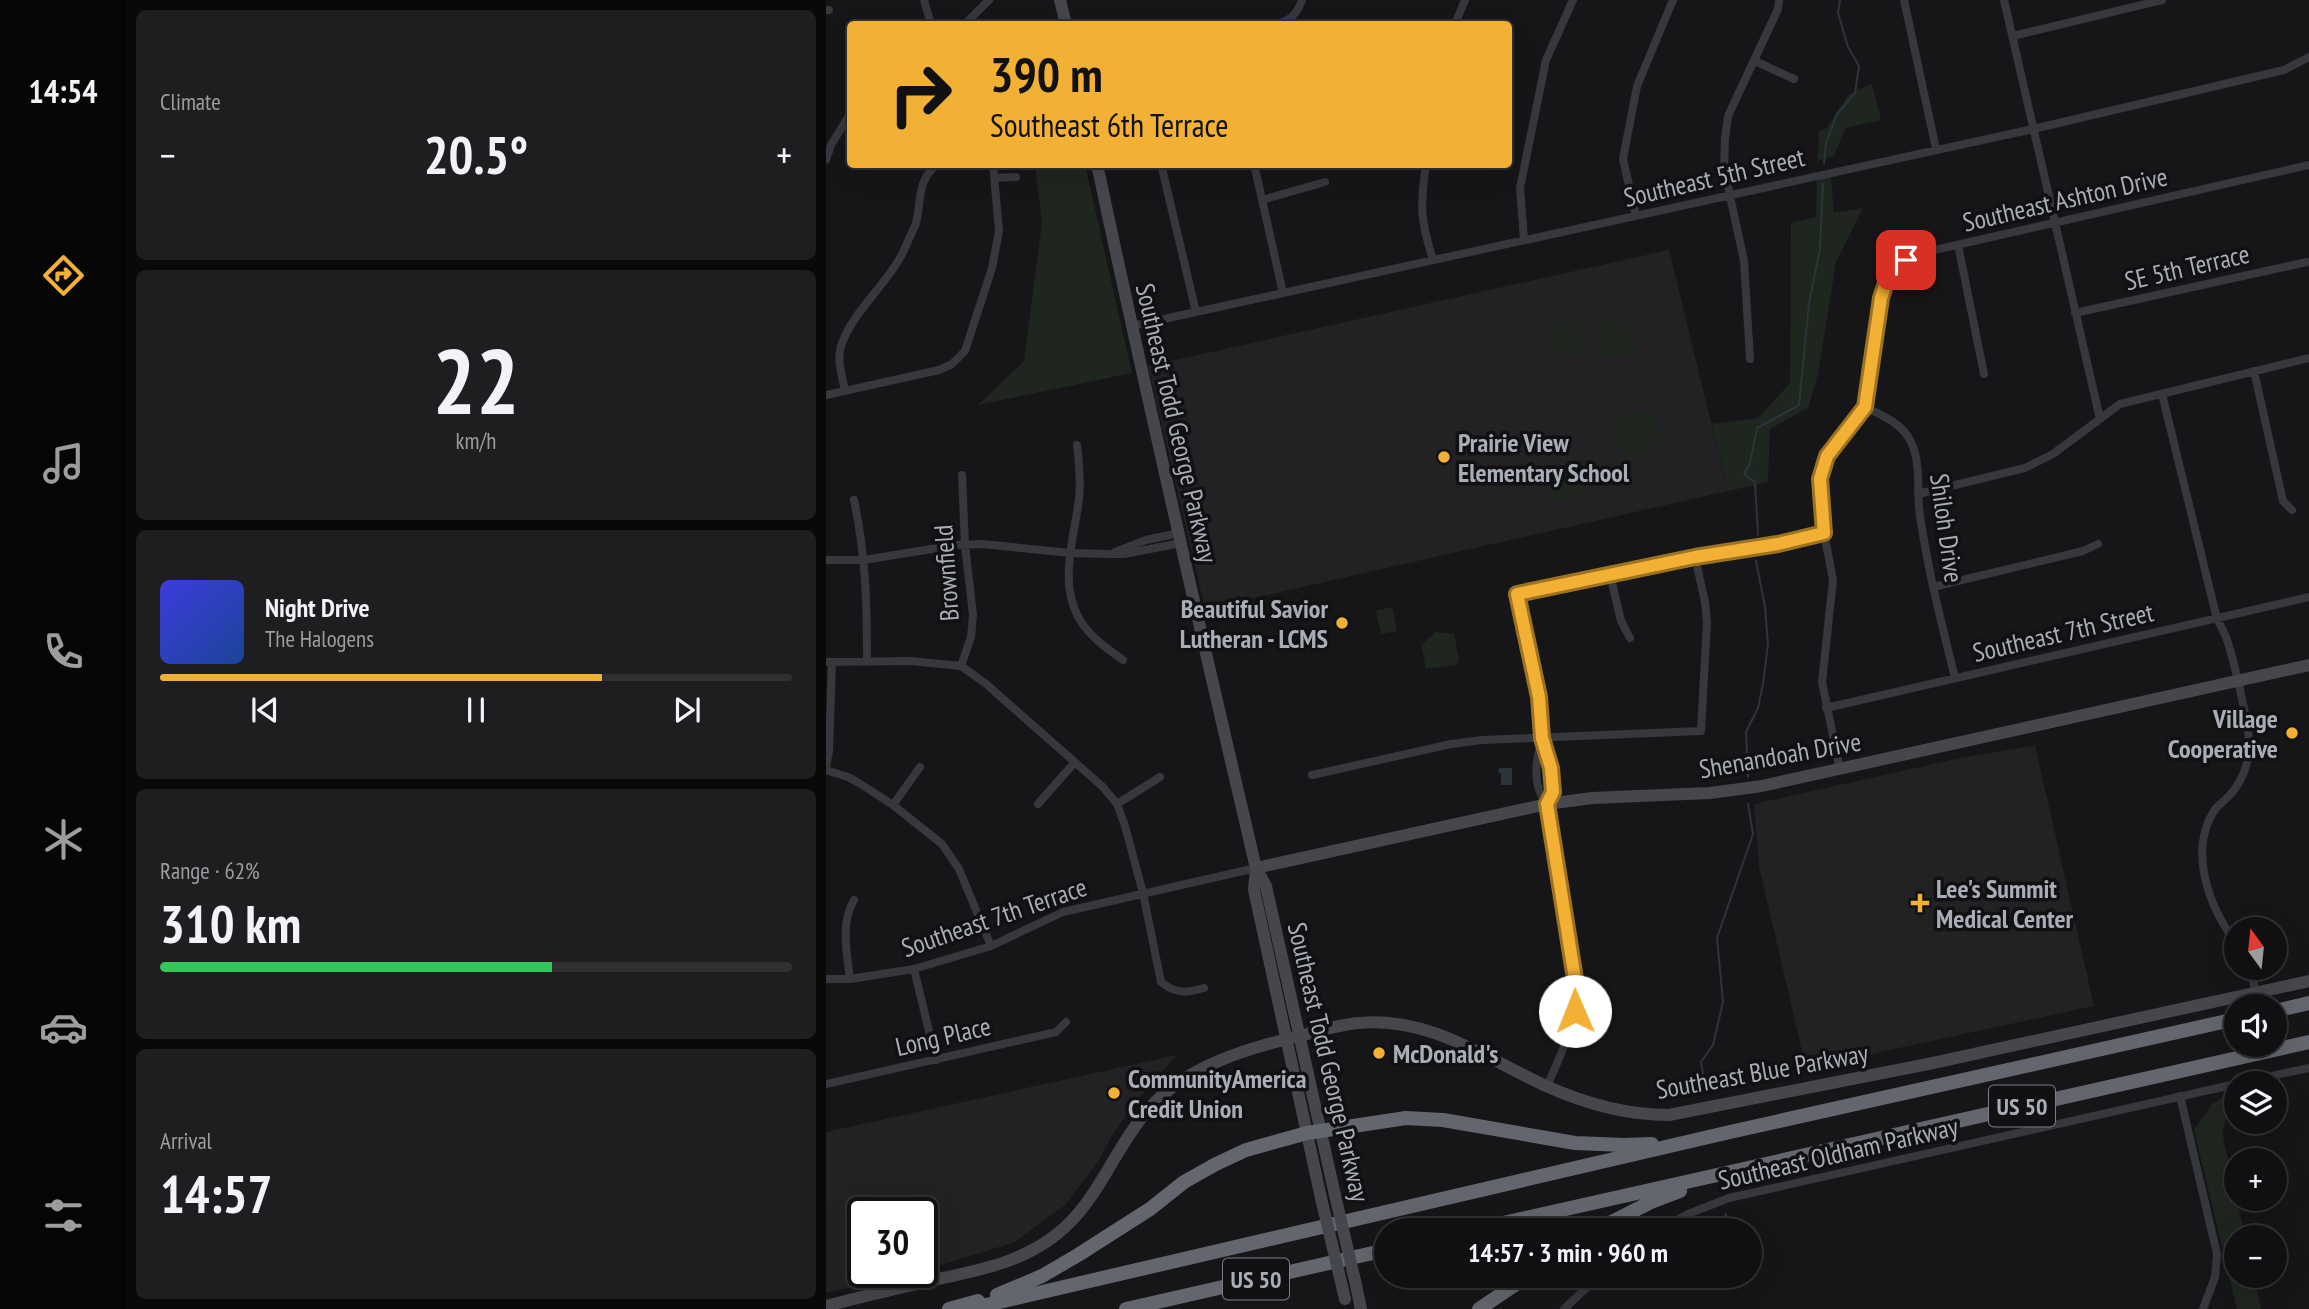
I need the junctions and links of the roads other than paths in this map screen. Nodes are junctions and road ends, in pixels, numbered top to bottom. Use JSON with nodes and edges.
{"nodes":[{"id":1,"x":924,"y":0,"type":"edge"},
{"id":2,"x":989,"y":0,"type":"edge"},
{"id":3,"x":1060,"y":0,"type":"edge"},
{"id":4,"x":1465,"y":0,"type":"edge"},
{"id":5,"x":1573,"y":0,"type":"edge"},
{"id":6,"x":1673,"y":0,"type":"edge"},
{"id":7,"x":1779,"y":0,"type":"edge"},
{"id":8,"x":1904,"y":0,"type":"edge"},
{"id":9,"x":2004,"y":0,"type":"edge"},
{"id":10,"x":2162,"y":0,"type":"edge"},
{"id":11,"x":1301,"y":3,"type":"edge"},
{"id":12,"x":930,"y":21,"type":"edge"},
{"id":13,"x":968,"y":21,"type":"edge"},
{"id":14,"x":1065,"y":21,"type":"edge"},
{"id":15,"x":1286,"y":21,"type":"edge"},
{"id":16,"x":1456,"y":21,"type":"edge"},
{"id":17,"x":2013,"y":36,"type":"junction"},
{"id":18,"x":2306,"y":59,"type":"edge"},
{"id":19,"x":1755,"y":61,"type":"junction"},
{"id":20,"x":1794,"y":79,"type":"dead end"},
{"id":21,"x":847,"y":119,"type":"edge"},
{"id":22,"x":2033,"y":129,"type":"junction"},
{"id":23,"x":1936,"y":149,"type":"junction"},
{"id":24,"x":826,"y":160,"type":"edge"},
{"id":25,"x":2309,"y":165,"type":"edge"},
{"id":26,"x":933,"y":168,"type":"edge"},
{"id":27,"x":994,"y":168,"type":"edge"},
{"id":28,"x":1098,"y":168,"type":"edge"},
{"id":29,"x":1162,"y":168,"type":"edge"},
{"id":30,"x":1255,"y":168,"type":"edge"},
{"id":31,"x":1425,"y":168,"type":"edge"},
{"id":32,"x":1016,"y":177,"type":"dead end"},
{"id":33,"x":996,"y":178,"type":"junction"},
{"id":34,"x":1325,"y":182,"type":"dead end"},
{"id":35,"x":1730,"y":195,"type":"junction"},
{"id":36,"x":1262,"y":200,"type":"junction"},
{"id":37,"x":1636,"y":216,"type":"junction"},
{"id":38,"x":2054,"y":223,"type":"junction"},
{"id":39,"x":1524,"y":240,"type":"junction"},
{"id":40,"x":1958,"y":245,"type":"junction"},
{"id":41,"x":1433,"y":260,"type":"junction"},
{"id":42,"x":2307,"y":262,"type":"dead end"},
{"id":43,"x":1283,"y":293,"type":"junction"},
{"id":44,"x":1196,"y":312,"type":"junction"},
{"id":45,"x":2075,"y":313,"type":"junction"},
{"id":46,"x":1132,"y":326,"type":"junction"},
{"id":47,"x":2309,"y":358,"type":"edge"},
{"id":48,"x":1750,"y":359,"type":"dead end"},
{"id":49,"x":2255,"y":372,"type":"junction"},
{"id":50,"x":1984,"y":374,"type":"dead end"},
{"id":51,"x":845,"y":391,"type":"junction"},
{"id":52,"x":2162,"y":394,"type":"junction"},
{"id":53,"x":826,"y":395,"type":"edge"},
{"id":54,"x":1865,"y":407,"type":"junction"},
{"id":55,"x":2100,"y":419,"type":"junction"},
{"id":56,"x":1077,"y":445,"type":"dead end"},
{"id":57,"x":962,"y":475,"type":"dead end"},
{"id":58,"x":1918,"y":494,"type":"junction"},
{"id":59,"x":854,"y":500,"type":"dead end"},
{"id":60,"x":2292,"y":510,"type":"dead end"},
{"id":61,"x":1824,"y":533,"type":"junction"},
{"id":62,"x":1180,"y":538,"type":"junction"},
{"id":63,"x":2098,"y":544,"type":"dead end"},
{"id":64,"x":965,"y":545,"type":"junction"},
{"id":65,"x":1070,"y":553,"type":"junction"},
{"id":66,"x":1695,"y":557,"type":"junction"},
{"id":67,"x":826,"y":560,"type":"edge"},
{"id":68,"x":864,"y":560,"type":"junction"},
{"id":69,"x":1610,"y":575,"type":"junction"},
{"id":70,"x":1933,"y":587,"type":"junction"},
{"id":71,"x":2309,"y":597,"type":"edge"},
{"id":72,"x":2218,"y":621,"type":"junction"},
{"id":73,"x":1630,"y":638,"type":"dead end"},
{"id":74,"x":1124,"y":660,"type":"dead end"},
{"id":75,"x":829,"y":662,"type":"edge"},
{"id":76,"x":867,"y":662,"type":"junction"},
{"id":77,"x":2309,"y":665,"type":"edge"},
{"id":78,"x":961,"y":666,"type":"junction"},
{"id":79,"x":1955,"y":678,"type":"junction"},
{"id":80,"x":2237,"y":682,"type":"junction"},
{"id":81,"x":1826,"y":708,"type":"junction"},
{"id":82,"x":1542,"y":738,"type":"junction"},
{"id":83,"x":1074,"y":763,"type":"junction"},
{"id":84,"x":920,"y":767,"type":"dead end"},
{"id":85,"x":826,"y":769,"type":"edge"},
{"id":86,"x":1840,"y":770,"type":"junction"},
{"id":87,"x":1312,"y":775,"type":"dead end"},
{"id":88,"x":1160,"y":777,"type":"dead end"},
{"id":89,"x":1038,"y":804,"type":"dead end"},
{"id":90,"x":1117,"y":804,"type":"junction"},
{"id":91,"x":1547,"y":804,"type":"junction"},
{"id":92,"x":893,"y":805,"type":"junction"},
{"id":93,"x":1256,"y":868,"type":"junction"},
{"id":94,"x":1143,"y":893,"type":"junction"},
{"id":95,"x":854,"y":900,"type":"dead end"},
{"id":96,"x":2224,"y":925,"type":"edge"},
{"id":97,"x":991,"y":946,"type":"junction"},
{"id":98,"x":915,"y":969,"type":"junction"},
{"id":99,"x":826,"y":979,"type":"edge"},
{"id":100,"x":850,"y":979,"type":"junction"},
{"id":101,"x":2253,"y":980,"type":"edge"},
{"id":102,"x":2309,"y":981,"type":"edge"},
{"id":103,"x":1204,"y":988,"type":"dead end"},
{"id":104,"x":2256,"y":993,"type":"junction"},
{"id":105,"x":2309,"y":1003,"type":"edge"},
{"id":106,"x":2287,"y":1008,"type":"edge"},
{"id":107,"x":1066,"y":1022,"type":"dead end"},
{"id":108,"x":2224,"y":1022,"type":"edge"},
{"id":109,"x":1301,"y":1036,"type":"junction"},
{"id":110,"x":1287,"y":1040,"type":"junction"},
{"id":111,"x":2309,"y":1042,"type":"edge"},
{"id":112,"x":936,"y":1060,"type":"junction"},
{"id":113,"x":2309,"y":1068,"type":"edge"},
{"id":114,"x":2287,"y":1073,"type":"edge"},
{"id":115,"x":826,"y":1084,"type":"edge"},
{"id":116,"x":1546,"y":1086,"type":"junction"},
{"id":117,"x":2224,"y":1087,"type":"edge"},
{"id":118,"x":2180,"y":1097,"type":"junction"},
{"id":119,"x":1314,"y":1131,"type":"junction"},
{"id":120,"x":1730,"y":1132,"type":"junction"},
{"id":121,"x":1734,"y":1171,"type":"junction"},
{"id":122,"x":1525,"y":1218,"type":"edge"},
{"id":123,"x":1620,"y":1218,"type":"edge"},
{"id":124,"x":1681,"y":1218,"type":"edge"},
{"id":125,"x":1374,"y":1253,"type":"edge"},
{"id":126,"x":1510,"y":1288,"type":"edge"},
{"id":127,"x":1586,"y":1288,"type":"edge"},
{"id":128,"x":1346,"y":1304,"type":"edge"},
{"id":129,"x":826,"y":1306,"type":"edge"},
{"id":130,"x":949,"y":1309,"type":"edge"},
{"id":131,"x":969,"y":1309,"type":"edge"},
{"id":132,"x":1126,"y":1309,"type":"edge"},
{"id":133,"x":1361,"y":1309,"type":"edge"},
{"id":134,"x":1479,"y":1309,"type":"edge"},
{"id":135,"x":1564,"y":1309,"type":"edge"},
{"id":136,"x":2203,"y":1309,"type":"edge"}],
"edges":[{"from":1,"to":12,"type":"street"},
{"from":2,"to":13,"type":"street"},
{"from":3,"to":14,"type":"street"},
{"from":4,"to":16,"type":"street"},
{"from":5,"to":39,"type":"street"},
{"from":6,"to":37,"type":"street"},
{"from":7,"to":19,"type":"street"},
{"from":8,"to":23,"type":"street"},
{"from":9,"to":17,"type":"street"},
{"from":10,"to":17,"type":"street"},
{"from":11,"to":15,"type":"street"},
{"from":17,"to":22,"type":"street"},
{"from":18,"to":22,"type":"street","name":"Southeast 5th Street"},
{"from":19,"to":20,"type":"street"},
{"from":19,"to":35,"type":"street"},
{"from":21,"to":24,"type":"street"},
{"from":22,"to":23,"type":"street","name":"Southeast 5th Street"},
{"from":22,"to":38,"type":"street"},
{"from":23,"to":35,"type":"street","name":"Southeast 5th Street"},
{"from":25,"to":38,"type":"street","name":"Southeast Ashton Drive"},
{"from":26,"to":51,"type":"street"},
{"from":27,"to":33,"type":"street"},
{"from":28,"to":46,"type":"street","name":"Southeast Todd George Parkway"},
{"from":29,"to":44,"type":"street"},
{"from":30,"to":36,"type":"street"},
{"from":31,"to":41,"type":"street"},
{"from":32,"to":33,"type":"street"},
{"from":33,"to":51,"type":"street"},
{"from":34,"to":36,"type":"street"},
{"from":35,"to":37,"type":"street","name":"Southeast 5th Street"},
{"from":35,"to":48,"type":"street"},
{"from":36,"to":43,"type":"street"},
{"from":37,"to":39,"type":"street","name":"Southeast 5th Street"},
{"from":38,"to":40,"type":"street","name":"Southeast Ashton Drive"},
{"from":38,"to":45,"type":"street"},
{"from":39,"to":41,"type":"street","name":"Southeast 5th Street"},
{"from":40,"to":50,"type":"street"},
{"from":40,"to":54,"type":"street","name":"Southeast Ashton Drive"},
{"from":41,"to":43,"type":"street","name":"Southeast 5th Street"},
{"from":42,"to":45,"type":"street","name":"SE 5th Terrace"},
{"from":43,"to":44,"type":"street","name":"Southeast 5th Street"},
{"from":44,"to":46,"type":"street","name":"Southeast 5th Street"},
{"from":45,"to":55,"type":"street"},
{"from":46,"to":62,"type":"street","name":"Southeast Todd George Parkway"},
{"from":47,"to":49,"type":"street"},
{"from":49,"to":52,"type":"street"},
{"from":49,"to":60,"type":"street"},
{"from":51,"to":53,"type":"street"},
{"from":52,"to":55,"type":"street"},
{"from":52,"to":72,"type":"street"},
{"from":54,"to":58,"type":"street","name":"Shiloh Drive"},
{"from":54,"to":61,"type":"street","name":"Southeast Ashton Drive"},
{"from":55,"to":58,"type":"street"},
{"from":56,"to":65,"type":"street"},
{"from":57,"to":64,"type":"street","name":"Brownfield"},
{"from":58,"to":70,"type":"street","name":"Shiloh Drive"},
{"from":59,"to":68,"type":"street"},
{"from":61,"to":66,"type":"street"},
{"from":61,"to":81,"type":"street","name":"Southeast Ashton Drive"},
{"from":62,"to":65,"type":"street"},
{"from":62,"to":93,"type":"street","name":"Southeast Todd George Parkway"},
{"from":63,"to":70,"type":"street"},
{"from":64,"to":65,"type":"street"},
{"from":64,"to":68,"type":"street"},
{"from":64,"to":78,"type":"street","name":"Brownfield"},
{"from":65,"to":74,"type":"street"},
{"from":66,"to":69,"type":"street"},
{"from":66,"to":82,"type":"street"},
{"from":67,"to":68,"type":"street"},
{"from":68,"to":76,"type":"street"},
{"from":69,"to":73,"type":"street"},
{"from":69,"to":82,"type":"street"},
{"from":70,"to":79,"type":"street","name":"Shiloh Drive"},
{"from":71,"to":72,"type":"street","name":"Southeast 7th Street"},
{"from":72,"to":79,"type":"street","name":"Southeast 7th Street"},
{"from":72,"to":80,"type":"street"},
{"from":75,"to":76,"type":"street"},
{"from":75,"to":85,"type":"street"},
{"from":76,"to":78,"type":"street"},
{"from":77,"to":80,"type":"street","name":"Shenandoah Drive"},
{"from":78,"to":83,"type":"street"},
{"from":79,"to":81,"type":"street","name":"Southeast 7th Street"},
{"from":80,"to":86,"type":"street","name":"Shenandoah Drive"},
{"from":80,"to":96,"type":"street"},
{"from":81,"to":86,"type":"street","name":"Southeast Ashton Drive"},
{"from":82,"to":87,"type":"street"},
{"from":82,"to":91,"type":"street"},
{"from":82,"to":91,"type":"street"},
{"from":83,"to":89,"type":"street"},
{"from":83,"to":90,"type":"street"},
{"from":84,"to":92,"type":"street"},
{"from":85,"to":92,"type":"street"},
{"from":86,"to":91,"type":"street","name":"Shenandoah Drive"},
{"from":88,"to":90,"type":"street"},
{"from":90,"to":94,"type":"street"},
{"from":91,"to":93,"type":"street","name":"Shenandoah Drive"},
{"from":91,"to":116,"type":"street"},
{"from":92,"to":97,"type":"street"},
{"from":93,"to":94,"type":"street","name":"Southeast 7th Terrace"},
{"from":93,"to":109,"type":"street","name":"Southeast Todd George Parkway"},
{"from":93,"to":110,"type":"street","name":"Southeast Todd George Parkway"},
{"from":94,"to":97,"type":"street","name":"Southeast 7th Terrace"},
{"from":94,"to":103,"type":"street"},
{"from":95,"to":100,"type":"street"},
{"from":97,"to":98,"type":"street","name":"Southeast 7th Terrace"},
{"from":98,"to":100,"type":"street","name":"Southeast 7th Terrace"},
{"from":98,"to":112,"type":"street"},
{"from":99,"to":100,"type":"street","name":"Southeast 7th Terrace"},
{"from":101,"to":104,"type":"street"},
{"from":102,"to":104,"type":"street","name":"Southeast Blue Parkway"},
{"from":104,"to":116,"type":"street","name":"Southeast Blue Parkway"},
{"from":105,"to":106,"type":"highway"},
{"from":107,"to":112,"type":"street","name":"Long Place"},
{"from":108,"to":120,"type":"highway","number":"US 50"},
{"from":109,"to":110,"type":"street","name":"Southeast Blue Parkway"},
{"from":109,"to":116,"type":"street","name":"Southeast Blue Parkway"},
{"from":109,"to":119,"type":"street","name":"Southeast Todd George Parkway"},
{"from":110,"to":119,"type":"street","name":"Southeast Todd George Parkway"},
{"from":110,"to":129,"type":"street","name":"Southeast Blue Parkway"},
{"from":111,"to":121,"type":"highway","number":"US 50"},
{"from":112,"to":115,"type":"street","name":"Long Place"},
{"from":113,"to":114,"type":"street","name":"Southeast Oldham Parkway"},
{"from":117,"to":118,"type":"street","name":"Southeast Oldham Parkway"},
{"from":118,"to":124,"type":"street","name":"Southeast Oldham Parkway"},
{"from":118,"to":136,"type":"street"},
{"from":119,"to":120,"type":"highway"},
{"from":119,"to":128,"type":"street","bridge":true},
{"from":119,"to":130,"type":"highway"},
{"from":119,"to":133,"type":"street","name":"Southeast Todd George Parkway","bridge":true},
{"from":120,"to":131,"type":"highway","number":"US 50"},
{"from":121,"to":122,"type":"highway","number":"US 50"},
{"from":121,"to":123,"type":"highway"},
{"from":125,"to":132,"type":"highway","number":"US 50"},
{"from":126,"to":134,"type":"highway"},
{"from":127,"to":135,"type":"street"}]}
